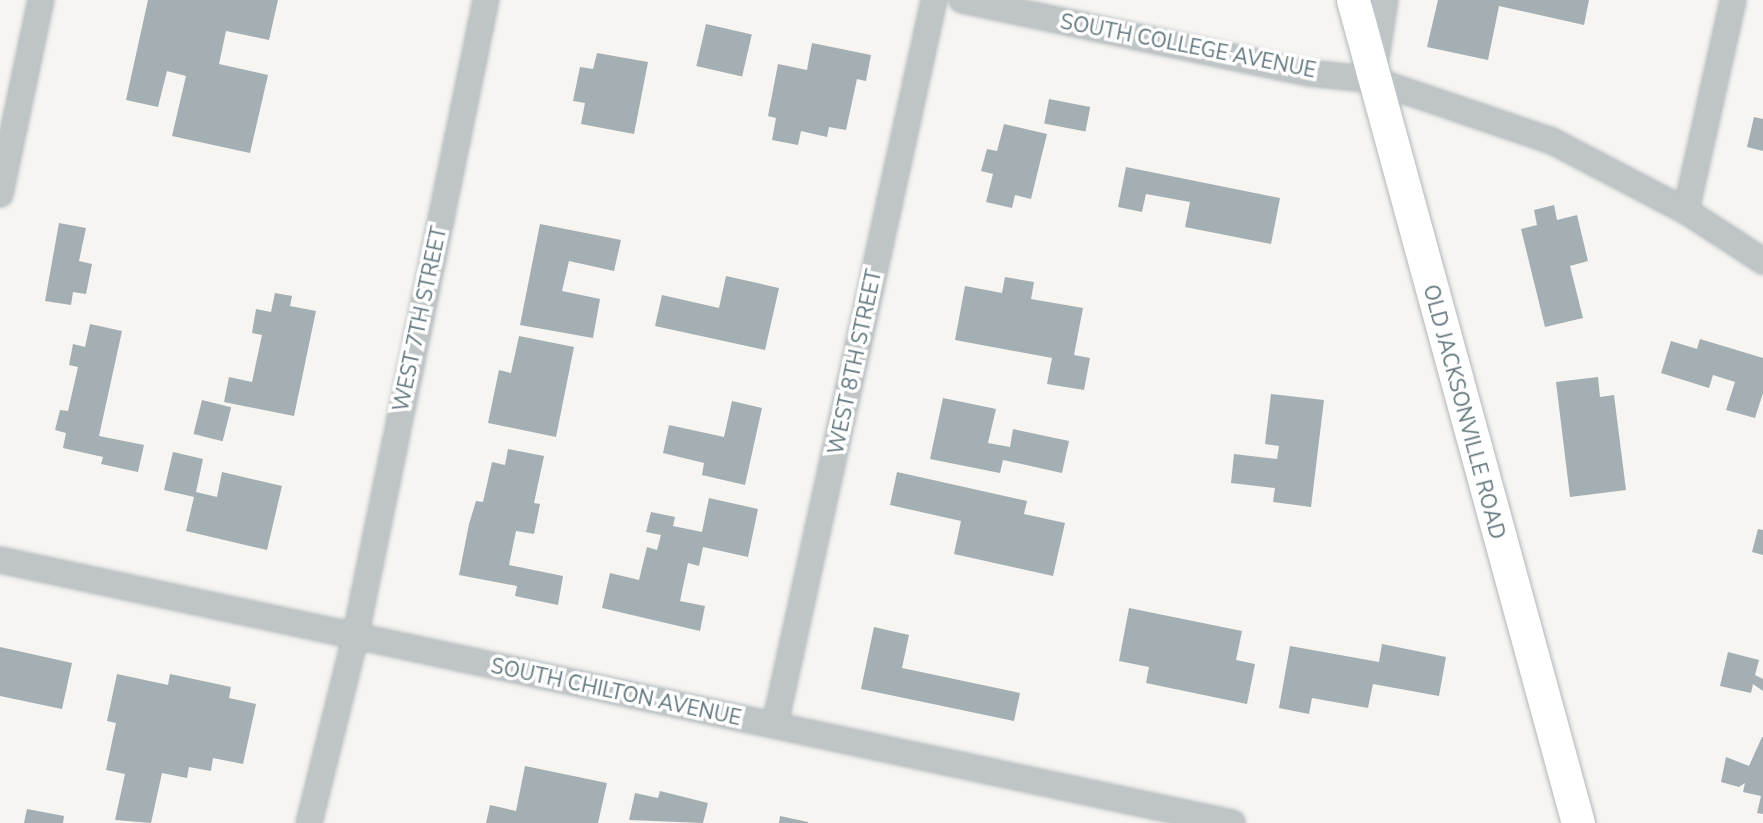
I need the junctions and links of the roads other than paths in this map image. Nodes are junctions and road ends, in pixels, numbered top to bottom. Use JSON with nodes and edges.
{"nodes":[{"id":1,"x":41,"y":0,"type":"edge"},
{"id":2,"x":486,"y":0,"type":"edge"},
{"id":3,"x":934,"y":0,"type":"edge"},
{"id":4,"x":961,"y":0,"type":"edge"},
{"id":5,"x":1353,"y":0,"type":"edge"},
{"id":6,"x":1385,"y":0,"type":"edge"},
{"id":7,"x":1733,"y":0,"type":"edge"},
{"id":8,"x":1373,"y":80,"type":"junction"},
{"id":9,"x":0,"y":194,"type":"edge"},
{"id":10,"x":1686,"y":211,"type":"junction"},
{"id":11,"x":1763,"y":261,"type":"edge"},
{"id":12,"x":0,"y":560,"type":"edge"},
{"id":13,"x":355,"y":638,"type":"junction"},
{"id":14,"x":775,"y":724,"type":"junction"},
{"id":15,"x":309,"y":823,"type":"edge"},
{"id":16,"x":1232,"y":823,"type":"edge"},
{"id":17,"x":1578,"y":823,"type":"edge"}],
"edges":[{"from":1,"to":9,"type":"street"},
{"from":2,"to":13,"type":"street","name":"WEST 7TH STREET"},
{"from":3,"to":14,"type":"street","name":"WEST 8TH STREET"},
{"from":4,"to":8,"type":"street","name":"SOUTH COLLEGE AVENUE"},
{"from":5,"to":8,"type":"main road","name":"OLD JACKSONVILLE ROAD"},
{"from":6,"to":8,"type":"street"},
{"from":7,"to":10,"type":"street"},
{"from":8,"to":10,"type":"street","name":"SOUTH COLLEGE AVENUE"},
{"from":8,"to":17,"type":"main road","name":"OLD JACKSONVILLE ROAD"},
{"from":10,"to":11,"type":"street","name":"SOUTH COLLEGE AVENUE"},
{"from":12,"to":13,"type":"street","name":"SOUTH CHILTON AVENUE"},
{"from":13,"to":14,"type":"street","name":"SOUTH CHILTON AVENUE"},
{"from":13,"to":15,"type":"street","name":"WEST 7TH STREET"},
{"from":14,"to":16,"type":"street","name":"SOUTH CHILTON AVENUE"}]}
